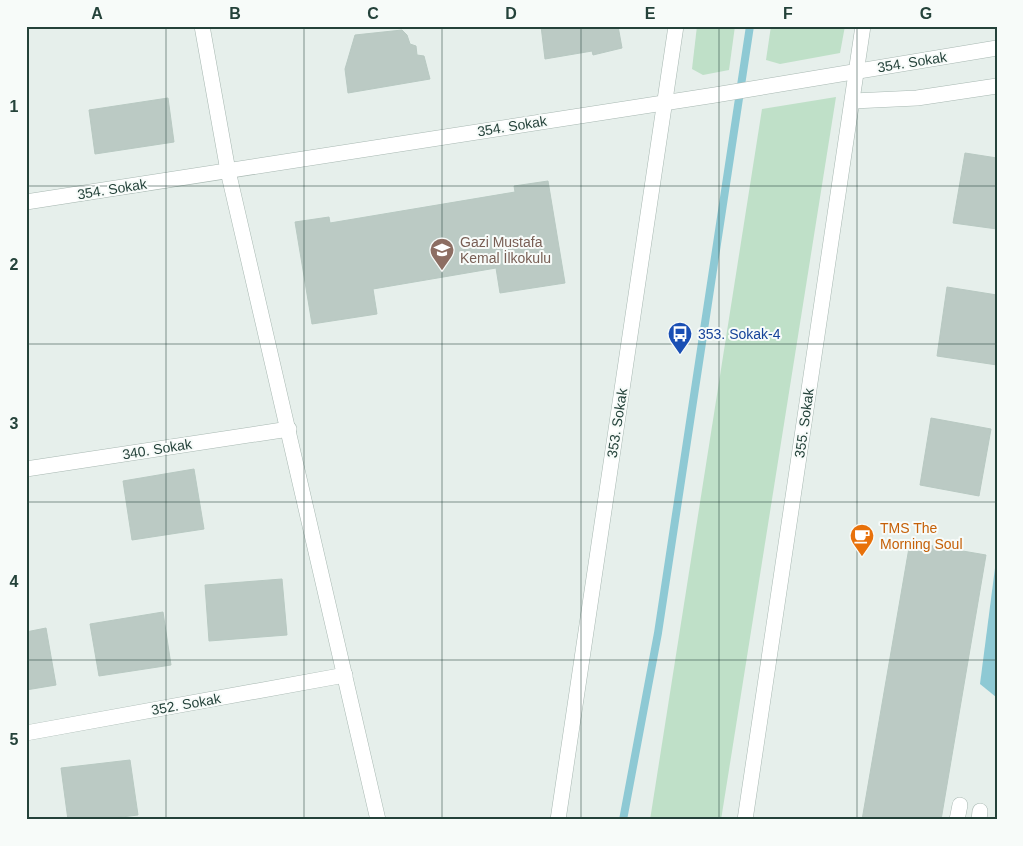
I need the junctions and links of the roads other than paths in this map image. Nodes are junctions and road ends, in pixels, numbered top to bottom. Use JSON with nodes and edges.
{"nodes":[{"id":1,"x":202,"y":26,"type":"edge"},
{"id":2,"x":676,"y":26,"type":"edge"},
{"id":3,"x":863,"y":26,"type":"edge"},
{"id":4,"x":997,"y":48,"type":"edge"},
{"id":5,"x":857,"y":71,"type":"junction"},
{"id":6,"x":997,"y":86,"type":"edge"},
{"id":7,"x":853,"y":101,"type":"junction"},
{"id":8,"x":665,"y":102,"type":"junction"},
{"id":9,"x":228,"y":171,"type":"junction"},
{"id":10,"x":26,"y":202,"type":"edge"},
{"id":11,"x":289,"y":429,"type":"junction"},
{"id":12,"x":26,"y":469,"type":"edge"},
{"id":13,"x":345,"y":675,"type":"junction"},
{"id":14,"x":26,"y":733,"type":"edge"},
{"id":15,"x":378,"y":820,"type":"edge"},
{"id":16,"x":558,"y":820,"type":"edge"},
{"id":17,"x":745,"y":820,"type":"edge"}],
"edges":[{"from":1,"to":9,"type":"street"},
{"from":2,"to":8,"type":"street","name":"353. Sokak"},
{"from":3,"to":5,"type":"street","name":"355. Sokak"},
{"from":4,"to":5,"type":"street","name":"354. Sokak"},
{"from":5,"to":7,"type":"street","name":"355. Sokak"},
{"from":5,"to":8,"type":"street","name":"354. Sokak"},
{"from":6,"to":7,"type":"street"},
{"from":7,"to":17,"type":"street","name":"355. Sokak"},
{"from":8,"to":9,"type":"street","name":"354. Sokak"},
{"from":8,"to":16,"type":"street","name":"353. Sokak"},
{"from":9,"to":10,"type":"street","name":"354. Sokak"},
{"from":9,"to":11,"type":"street"},
{"from":11,"to":12,"type":"street","name":"340. Sokak"},
{"from":11,"to":13,"type":"street"},
{"from":13,"to":14,"type":"street","name":"352. Sokak"},
{"from":13,"to":15,"type":"street"}]}
